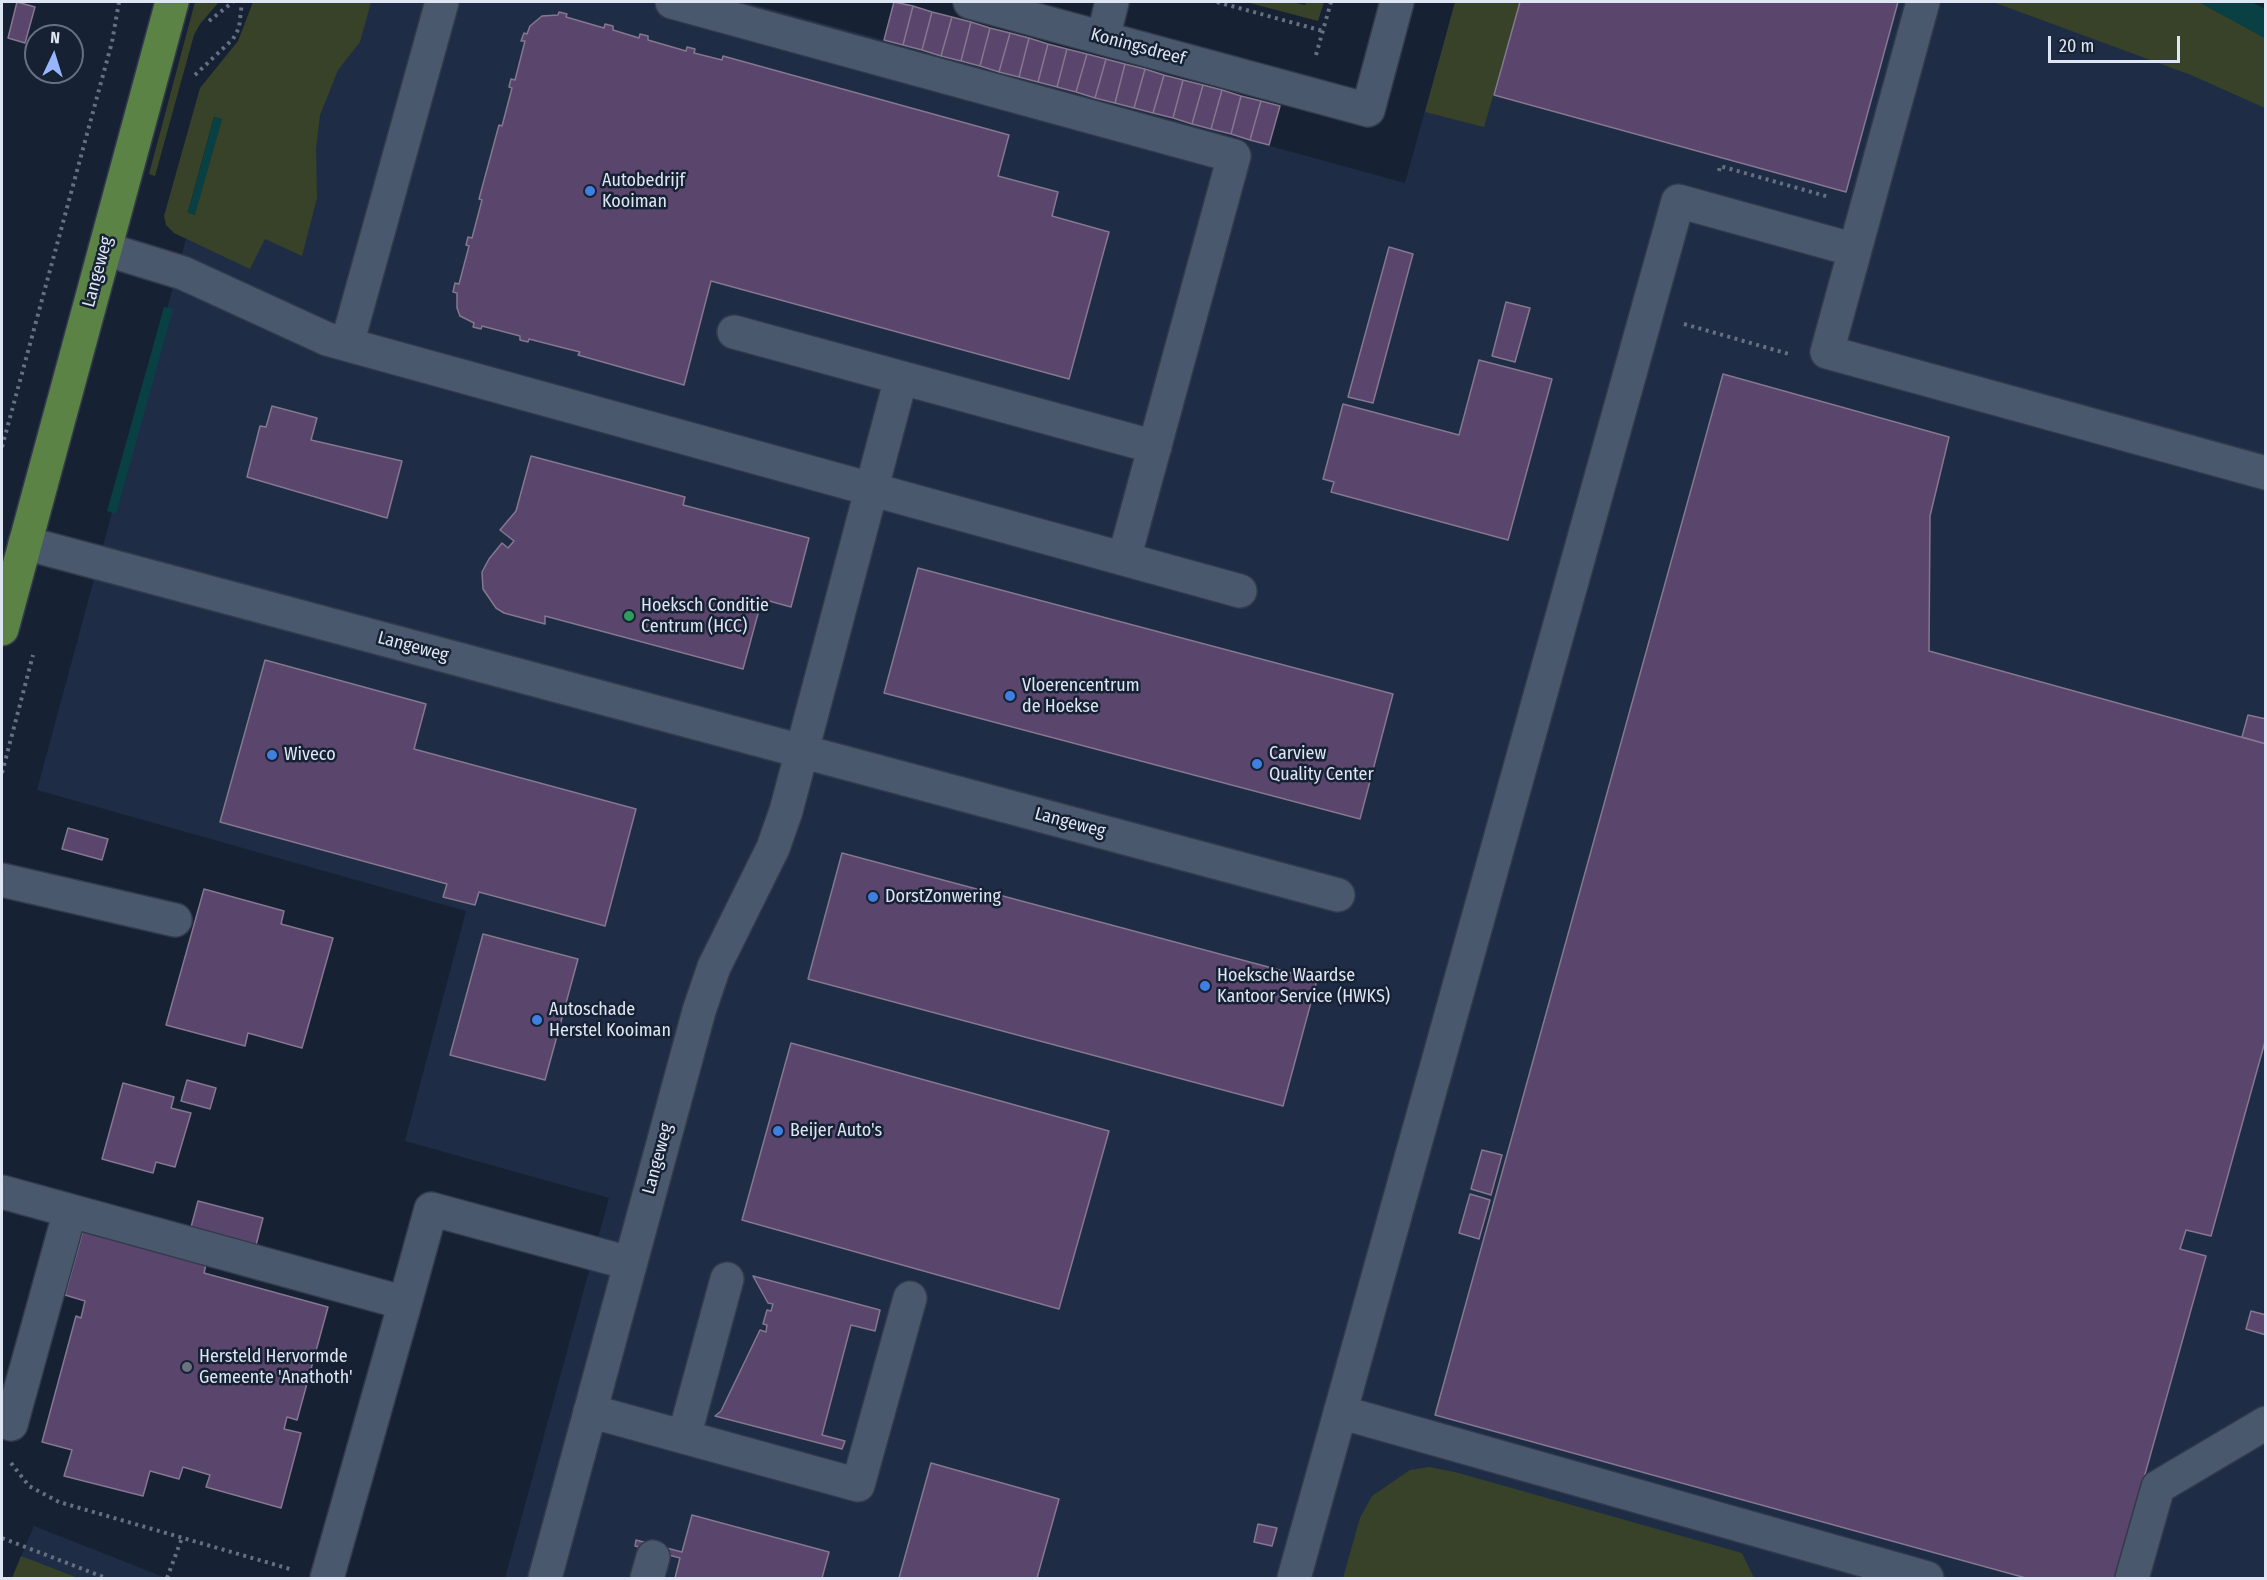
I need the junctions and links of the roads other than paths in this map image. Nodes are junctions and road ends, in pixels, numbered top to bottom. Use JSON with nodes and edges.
{"nodes":[{"id":1,"x":172,"y":2,"type":"edge"},
{"id":2,"x":442,"y":2,"type":"edge"},
{"id":3,"x":672,"y":2,"type":"edge"},
{"id":4,"x":970,"y":2,"type":"edge"},
{"id":5,"x":1112,"y":2,"type":"edge"},
{"id":6,"x":1397,"y":2,"type":"edge"},
{"id":7,"x":1923,"y":2,"type":"edge"},
{"id":8,"x":1103,"y":38,"type":"junction"},
{"id":9,"x":105,"y":249,"type":"junction"},
{"id":10,"x":1855,"y":250,"type":"junction"},
{"id":11,"x":734,"y":333,"type":"dead end"},
{"id":12,"x":348,"y":344,"type":"junction"},
{"id":13,"x":901,"y":378,"type":"junction"},
{"id":14,"x":1155,"y":447,"type":"junction"},
{"id":15,"x":2265,"y":473,"type":"edge"},
{"id":16,"x":871,"y":489,"type":"junction"},
{"id":17,"x":25,"y":543,"type":"junction"},
{"id":18,"x":1124,"y":559,"type":"junction"},
{"id":19,"x":1240,"y":591,"type":"dead end"},
{"id":20,"x":2,"y":628,"type":"edge"},
{"id":21,"x":802,"y":751,"type":"junction"},
{"id":22,"x":2,"y":880,"type":"edge"},
{"id":23,"x":1338,"y":895,"type":"dead end"},
{"id":24,"x":175,"y":920,"type":"dead end"},
{"id":25,"x":2,"y":1192,"type":"edge"},
{"id":26,"x":70,"y":1211,"type":"junction"},
{"id":27,"x":629,"y":1263,"type":"junction"},
{"id":28,"x":727,"y":1279,"type":"dead end"},
{"id":29,"x":910,"y":1298,"type":"dead end"},
{"id":30,"x":405,"y":1303,"type":"junction"},
{"id":31,"x":590,"y":1411,"type":"junction"},
{"id":32,"x":1340,"y":1412,"type":"junction"},
{"id":33,"x":2265,"y":1423,"type":"edge"},
{"id":34,"x":11,"y":1424,"type":"road end"},
{"id":35,"x":684,"y":1437,"type":"junction"},
{"id":36,"x":1297,"y":1568,"type":"edge"},
{"id":37,"x":314,"y":1575,"type":"edge"},
{"id":38,"x":544,"y":1578,"type":"edge"},
{"id":39,"x":1927,"y":1578,"type":"edge"},
{"id":40,"x":2132,"y":1578,"type":"edge"}],
"edges":[{"from":1,"to":9,"type":"main road","name":"Langeweg"},
{"from":2,"to":12,"type":"street"},
{"from":3,"to":14,"type":"street"},
{"from":4,"to":8,"type":"street","name":"Koningsdreef"},
{"from":5,"to":8,"type":"street"},
{"from":6,"to":8,"type":"street","name":"Koningsdreef"},
{"from":7,"to":10,"type":"street"},
{"from":9,"to":12,"type":"street"},
{"from":9,"to":17,"type":"main road","name":"Langeweg"},
{"from":10,"to":15,"type":"street"},
{"from":10,"to":32,"type":"street"},
{"from":11,"to":13,"type":"street"},
{"from":12,"to":16,"type":"street"},
{"from":13,"to":14,"type":"street"},
{"from":13,"to":16,"type":"street","name":"Langeweg"},
{"from":14,"to":18,"type":"street"},
{"from":16,"to":18,"type":"street"},
{"from":16,"to":21,"type":"street","name":"Langeweg"},
{"from":17,"to":20,"type":"main road","name":"Langeweg"},
{"from":17,"to":21,"type":"street","name":"Langeweg"},
{"from":18,"to":19,"type":"street"},
{"from":21,"to":23,"type":"street","name":"Langeweg"},
{"from":21,"to":27,"type":"street","name":"Langeweg"},
{"from":22,"to":24,"type":"street"},
{"from":25,"to":26,"type":"street"},
{"from":26,"to":30,"type":"street"},
{"from":26,"to":34,"type":"street"},
{"from":27,"to":30,"type":"street"},
{"from":27,"to":31,"type":"street","name":"Langeweg"},
{"from":28,"to":35,"type":"street"},
{"from":29,"to":35,"type":"street"},
{"from":30,"to":37,"type":"street"},
{"from":31,"to":35,"type":"street"},
{"from":31,"to":38,"type":"street","name":"Langeweg"},
{"from":32,"to":36,"type":"street"},
{"from":32,"to":39,"type":"street"},
{"from":33,"to":40,"type":"street"}]}
